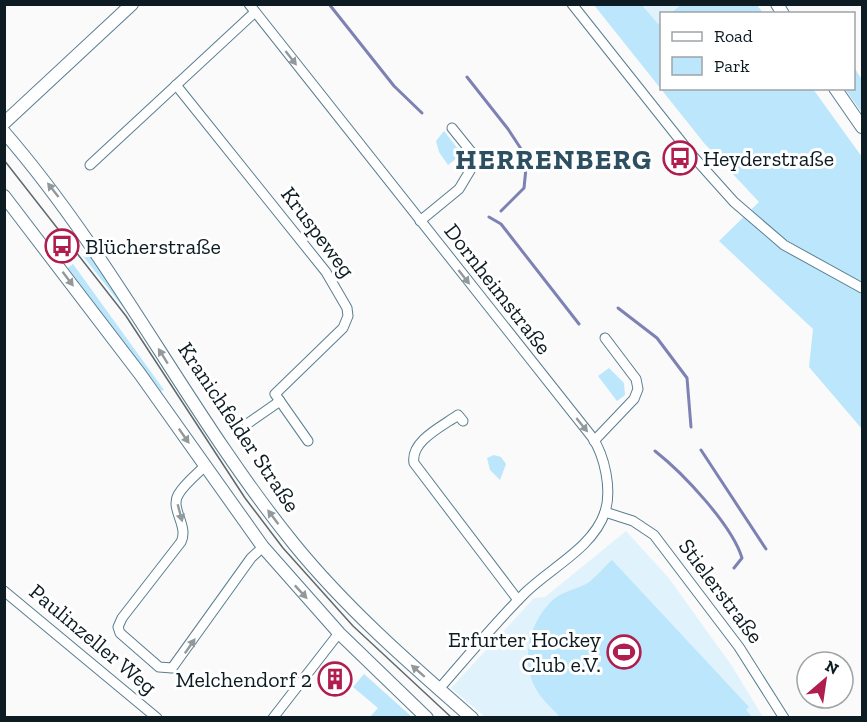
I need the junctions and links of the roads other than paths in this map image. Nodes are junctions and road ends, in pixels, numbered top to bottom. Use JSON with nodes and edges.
{"nodes":[{"id":1,"x":132,"y":4,"type":"edge"},
{"id":2,"x":572,"y":4,"type":"edge"},
{"id":3,"x":252,"y":8,"type":"edge"},
{"id":4,"x":176,"y":85,"type":"junction"},
{"id":5,"x":836,"y":90,"type":"edge"},
{"id":6,"x":4,"y":123,"type":"edge"},
{"id":7,"x":862,"y":127,"type":"edge"},
{"id":8,"x":452,"y":128,"type":"dead end"},
{"id":9,"x":4,"y":132,"type":"edge"},
{"id":10,"x":90,"y":165,"type":"dead end"},
{"id":11,"x":4,"y":196,"type":"edge"},
{"id":12,"x":420,"y":222,"type":"junction"},
{"id":13,"x":862,"y":288,"type":"edge"},
{"id":14,"x":604,"y":338,"type":"dead end"},
{"id":15,"x":280,"y":401,"type":"junction"},
{"id":16,"x":463,"y":421,"type":"dead end"},
{"id":17,"x":247,"y":424,"type":"dead end"},
{"id":18,"x":308,"y":441,"type":"dead end"},
{"id":19,"x":594,"y":441,"type":"junction"},
{"id":20,"x":205,"y":466,"type":"junction"},
{"id":21,"x":605,"y":512,"type":"junction"},
{"id":22,"x":263,"y":546,"type":"junction"},
{"id":23,"x":4,"y":591,"type":"edge"},
{"id":24,"x":518,"y":600,"type":"junction"},
{"id":25,"x":339,"y":633,"type":"junction"},
{"id":26,"x":439,"y":689,"type":"junction"},
{"id":27,"x":157,"y":717,"type":"edge"},
{"id":28,"x":273,"y":717,"type":"edge"},
{"id":29,"x":428,"y":717,"type":"edge"},
{"id":30,"x":472,"y":717,"type":"edge"},
{"id":31,"x":784,"y":717,"type":"edge"}],
"edges":[{"from":1,"to":6,"type":"main road"},
{"from":2,"to":13,"type":"street"},
{"from":3,"to":4,"type":"street"},
{"from":3,"to":12,"type":"street","name":"Dornheimstraße","one_way":true},
{"from":4,"to":10,"type":"street"},
{"from":4,"to":15,"type":"street","name":"Kruspeweg"},
{"from":5,"to":7,"type":"main road"},
{"from":8,"to":12,"type":"street"},
{"from":26,"to":9,"type":"main road","name":"Kranichfelder Straße","one_way":true},
{"from":11,"to":20,"type":"main road","one_way":true},
{"from":12,"to":19,"type":"street","name":"Dornheimstraße","one_way":true},
{"from":14,"to":19,"type":"street"},
{"from":15,"to":17,"type":"street","name":"Kruspeweg"},
{"from":15,"to":18,"type":"street"},
{"from":16,"to":24,"type":"street"},
{"from":19,"to":21,"type":"street","name":"Dornheimstraße"},
{"from":20,"to":22,"type":"main road"},
{"from":20,"to":22,"type":"street","one_way":true},
{"from":21,"to":24,"type":"street"},
{"from":21,"to":31,"type":"street","name":"Stielerstraße"},
{"from":22,"to":25,"type":"main road","one_way":true},
{"from":23,"to":27,"type":"street","name":"Paulinzeller Weg"},
{"from":24,"to":26,"type":"street"},
{"from":25,"to":28,"type":"street"},
{"from":25,"to":29,"type":"main road"},
{"from":26,"to":30,"type":"main road","name":"Kranichfelder Straße"}]}
